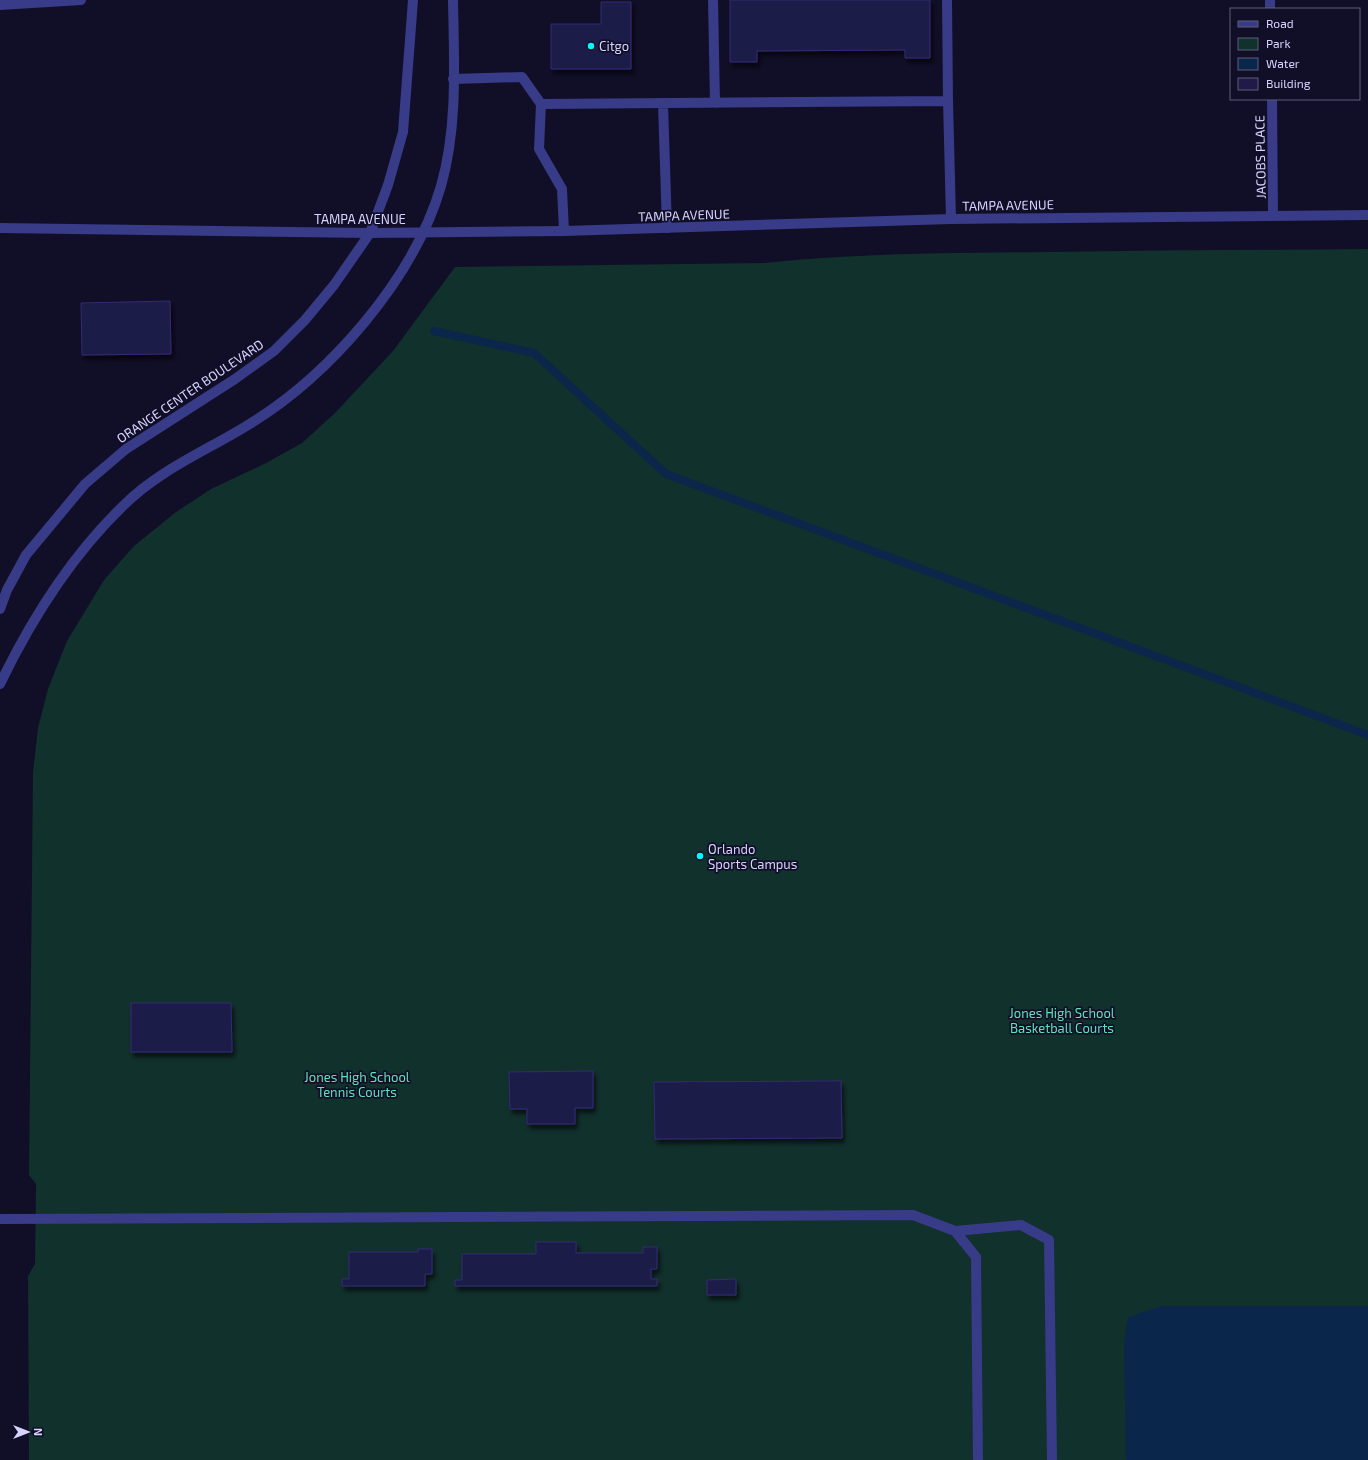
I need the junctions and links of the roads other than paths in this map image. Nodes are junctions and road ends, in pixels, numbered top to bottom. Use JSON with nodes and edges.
{"nodes":[{"id":1,"x":81,"y":0,"type":"edge"},
{"id":2,"x":413,"y":0,"type":"edge"},
{"id":3,"x":453,"y":0,"type":"edge"},
{"id":4,"x":713,"y":0,"type":"edge"},
{"id":5,"x":947,"y":0,"type":"edge"},
{"id":6,"x":0,"y":4,"type":"edge"},
{"id":7,"x":453,"y":79,"type":"junction"},
{"id":8,"x":1272,"y":100,"type":"edge"},
{"id":9,"x":948,"y":101,"type":"junction"},
{"id":10,"x":715,"y":103,"type":"junction"},
{"id":11,"x":541,"y":104,"type":"junction"},
{"id":12,"x":663,"y":104,"type":"junction"},
{"id":13,"x":1273,"y":215,"type":"junction"},
{"id":14,"x":1368,"y":215,"type":"edge"},
{"id":15,"x":951,"y":219,"type":"junction"},
{"id":16,"x":0,"y":228,"type":"edge"},
{"id":17,"x":667,"y":228,"type":"junction"},
{"id":18,"x":564,"y":231,"type":"junction"},
{"id":19,"x":370,"y":233,"type":"junction"},
{"id":20,"x":423,"y":233,"type":"junction"},
{"id":21,"x":0,"y":609,"type":"edge"},
{"id":22,"x":0,"y":684,"type":"edge"},
{"id":23,"x":0,"y":1219,"type":"edge"},
{"id":24,"x":955,"y":1231,"type":"junction"},
{"id":25,"x":978,"y":1460,"type":"edge"},
{"id":26,"x":1052,"y":1460,"type":"edge"}],
"edges":[{"from":1,"to":6,"type":"street"},
{"from":2,"to":19,"type":"street","name":"ORANGE CENTER BOULEVARD"},
{"from":3,"to":7,"type":"street"},
{"from":4,"to":10,"type":"street"},
{"from":5,"to":9,"type":"street"},
{"from":7,"to":11,"type":"street"},
{"from":7,"to":20,"type":"street"},
{"from":8,"to":13,"type":"street","name":"JACOBS PLACE"},
{"from":9,"to":10,"type":"street"},
{"from":9,"to":15,"type":"street"},
{"from":10,"to":12,"type":"street"},
{"from":11,"to":12,"type":"street"},
{"from":11,"to":18,"type":"street"},
{"from":12,"to":17,"type":"street"},
{"from":13,"to":14,"type":"street","name":"TAMPA AVENUE"},
{"from":13,"to":15,"type":"street","name":"TAMPA AVENUE"},
{"from":15,"to":17,"type":"street","name":"TAMPA AVENUE"},
{"from":16,"to":19,"type":"street","name":"TAMPA AVENUE"},
{"from":17,"to":18,"type":"street","name":"TAMPA AVENUE"},
{"from":18,"to":20,"type":"street","name":"TAMPA AVENUE"},
{"from":19,"to":20,"type":"street","name":"TAMPA AVENUE"},
{"from":19,"to":21,"type":"street","name":"ORANGE CENTER BOULEVARD"},
{"from":20,"to":22,"type":"street"},
{"from":23,"to":24,"type":"street"},
{"from":24,"to":25,"type":"street"},
{"from":24,"to":26,"type":"street"}]}
